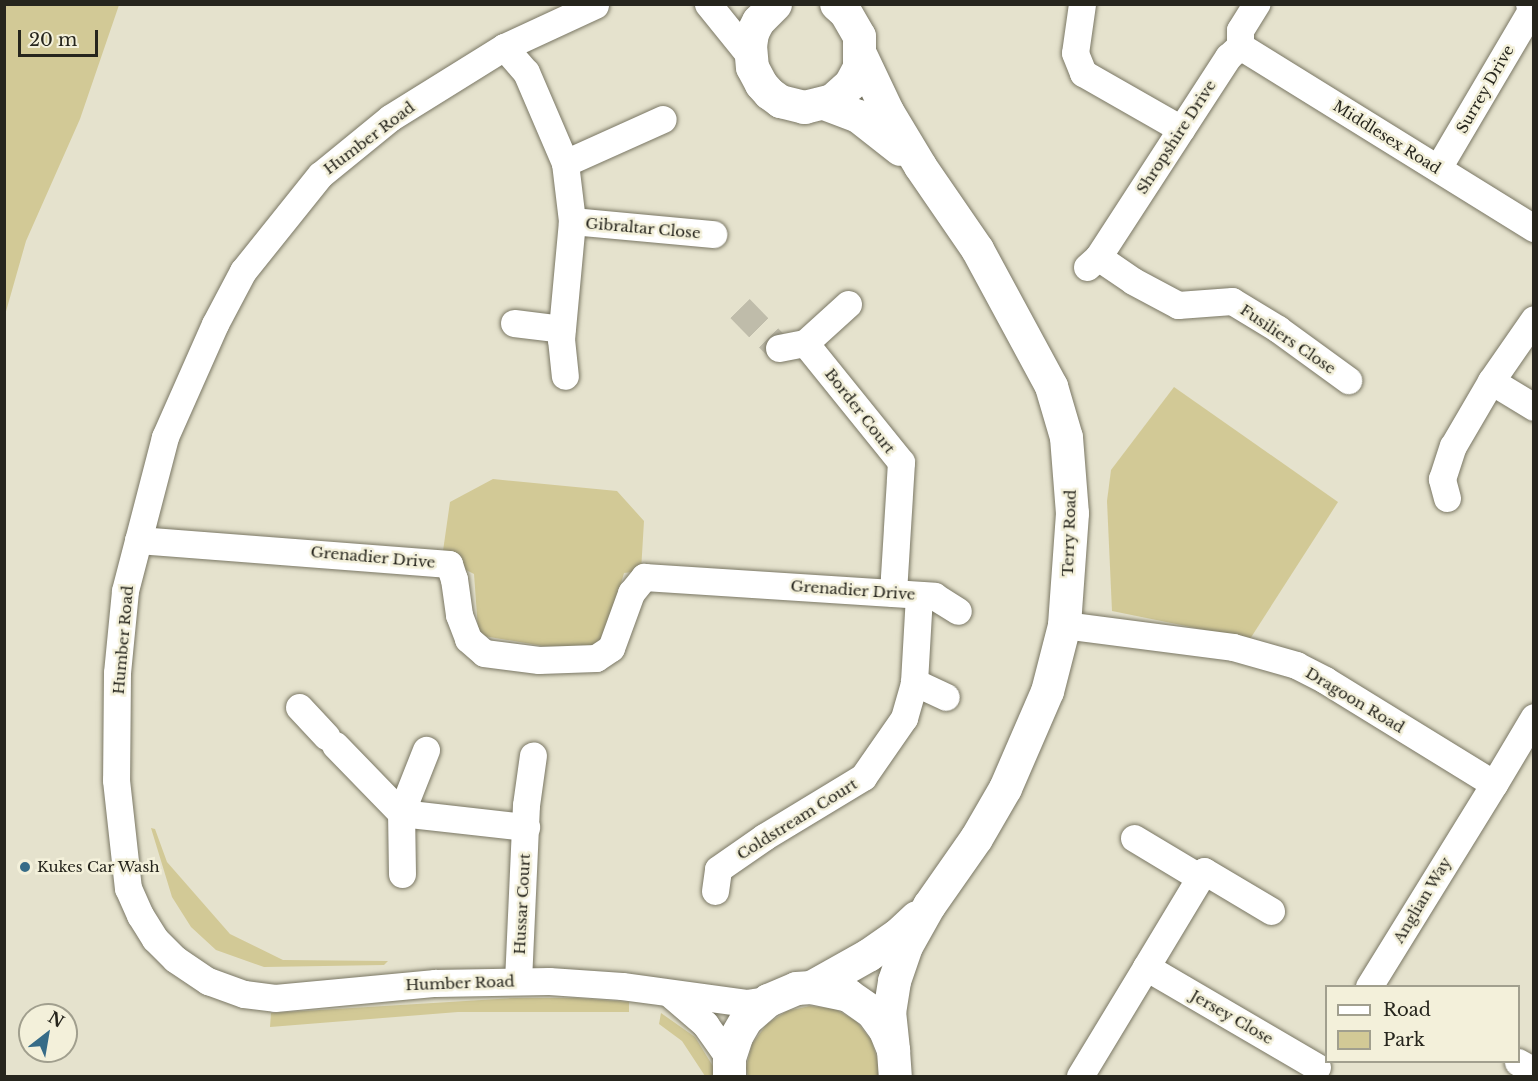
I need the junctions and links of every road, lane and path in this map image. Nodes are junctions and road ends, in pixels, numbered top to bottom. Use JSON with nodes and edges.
{"nodes":[{"id":1,"x":708,"y":4,"type":"edge"},
{"id":2,"x":775,"y":4,"type":"edge"},
{"id":3,"x":1082,"y":4,"type":"edge"},
{"id":4,"x":1256,"y":4,"type":"edge"},
{"id":5,"x":595,"y":5,"type":"edge"},
{"id":6,"x":1531,"y":8,"type":"edge"},
{"id":7,"x":853,"y":23,"type":"edge"},
{"id":8,"x":1240,"y":46,"type":"junction"},
{"id":9,"x":504,"y":47,"type":"junction"},
{"id":10,"x":750,"y":56,"type":"junction"},
{"id":11,"x":824,"y":103,"type":"junction"},
{"id":12,"x":663,"y":119,"type":"dead end"},
{"id":13,"x":1181,"y":129,"type":"junction"},
{"id":14,"x":566,"y":163,"type":"junction"},
{"id":15,"x":920,"y":166,"type":"junction"},
{"id":16,"x":1438,"y":168,"type":"junction"},
{"id":17,"x":572,"y":221,"type":"junction"},
{"id":18,"x":1533,"y":228,"type":"edge"},
{"id":19,"x":713,"y":234,"type":"dead end"},
{"id":20,"x":1092,"y":262,"type":"joint"},
{"id":21,"x":848,"y":304,"type":"dead end"},
{"id":22,"x":1533,"y":319,"type":"edge"},
{"id":23,"x":514,"y":323,"type":"dead end"},
{"id":24,"x":562,"y":329,"type":"junction"},
{"id":25,"x":805,"y":342,"type":"junction"},
{"id":26,"x":779,"y":348,"type":"dead end"},
{"id":27,"x":565,"y":376,"type":"dead end"},
{"id":28,"x":1348,"y":380,"type":"dead end"},
{"id":29,"x":1491,"y":381,"type":"junction"},
{"id":30,"x":1533,"y":407,"type":"edge"},
{"id":31,"x":1447,"y":498,"type":"dead end"},
{"id":32,"x":138,"y":540,"type":"junction"},
{"id":33,"x":892,"y":593,"type":"junction"},
{"id":34,"x":919,"y":595,"type":"junction"},
{"id":35,"x":958,"y":611,"type":"dead end"},
{"id":36,"x":1064,"y":625,"type":"junction"},
{"id":37,"x":914,"y":682,"type":"junction"},
{"id":38,"x":946,"y":697,"type":"dead end"},
{"id":39,"x":299,"y":707,"type":"dead end"},
{"id":40,"x":1529,"y":733,"type":"edge"},
{"id":41,"x":426,"y":750,"type":"dead end"},
{"id":42,"x":533,"y":755,"type":"dead end"},
{"id":43,"x":1494,"y":784,"type":"junction"},
{"id":44,"x":400,"y":813,"type":"junction"},
{"id":45,"x":526,"y":827,"type":"junction"},
{"id":46,"x":1134,"y":838,"type":"dead end"},
{"id":47,"x":402,"y":874,"type":"dead end"},
{"id":48,"x":1199,"y":877,"type":"junction"},
{"id":49,"x":715,"y":891,"type":"dead end"},
{"id":50,"x":929,"y":905,"type":"junction"},
{"id":51,"x":1271,"y":911,"type":"dead end"},
{"id":52,"x":1146,"y":966,"type":"junction"},
{"id":53,"x":518,"y":981,"type":"junction"},
{"id":54,"x":1380,"y":983,"type":"edge"},
{"id":55,"x":811,"y":987,"type":"junction"},
{"id":56,"x":669,"y":993,"type":"junction"},
{"id":57,"x":768,"y":1000,"type":"junction"},
{"id":58,"x":1520,"y":1063,"type":"edge"},
{"id":59,"x":894,"y":1064,"type":"edge"},
{"id":60,"x":1319,"y":1066,"type":"edge"},
{"id":61,"x":729,"y":1067,"type":"edge"},
{"id":62,"x":1533,"y":1071,"type":"edge"},
{"id":63,"x":1080,"y":1077,"type":"edge"}],
"edges":[{"from":1,"to":10,"type":"street"},
{"from":2,"to":10,"type":"main road"},
{"from":3,"to":13,"type":"street"},
{"from":4,"to":8,"type":"street","name":"Shropshire Drive"},
{"from":5,"to":9,"type":"street","name":"Humber Road"},
{"from":6,"to":16,"type":"street","name":"Surrey Drive"},
{"from":7,"to":11,"type":"main road"},
{"from":7,"to":15,"type":"main road","name":"Terry Road"},
{"from":8,"to":13,"type":"street","name":"Shropshire Drive"},
{"from":8,"to":16,"type":"street","name":"Middlesex Road"},
{"from":9,"to":14,"type":"street","name":"Gibraltar Close"},
{"from":9,"to":32,"type":"street","name":"Humber Road"},
{"from":10,"to":11,"type":"main road"},
{"from":11,"to":15,"type":"main road","name":"Terry Road"},
{"from":12,"to":14,"type":"street"},
{"from":13,"to":20,"type":"street","name":"Shropshire Drive"},
{"from":14,"to":17,"type":"street","name":"Gibraltar Close"},
{"from":15,"to":36,"type":"main road","name":"Terry Road"},
{"from":16,"to":18,"type":"street","name":"Middlesex Road"},
{"from":17,"to":19,"type":"street","name":"Gibraltar Close"},
{"from":17,"to":24,"type":"street","name":"Gibraltar Close"},
{"from":20,"to":28,"type":"street","name":"Fusiliers Close"},
{"from":21,"to":25,"type":"street"},
{"from":22,"to":29,"type":"street"},
{"from":23,"to":24,"type":"street"},
{"from":24,"to":27,"type":"street","name":"Gibraltar Close"},
{"from":25,"to":26,"type":"street"},
{"from":25,"to":33,"type":"street","name":"Border Court"},
{"from":29,"to":30,"type":"street"},
{"from":29,"to":31,"type":"street"},
{"from":32,"to":33,"type":"street","name":"Grenadier Drive"},
{"from":32,"to":53,"type":"street","name":"Humber Road"},
{"from":33,"to":34,"type":"street","name":"Grenadier Drive"},
{"from":34,"to":35,"type":"street","name":"Grenadier Drive"},
{"from":34,"to":37,"type":"street","name":"Coldstream Court"},
{"from":36,"to":43,"type":"street","name":"Dragoon Road"},
{"from":36,"to":50,"type":"main road","name":"Terry Road"},
{"from":37,"to":38,"type":"street"},
{"from":37,"to":49,"type":"street","name":"Coldstream Court"},
{"from":39,"to":44,"type":"street"},
{"from":40,"to":43,"type":"street"},
{"from":41,"to":44,"type":"street"},
{"from":42,"to":45,"type":"street","name":"Hussar Court"},
{"from":43,"to":54,"type":"street","name":"Anglian Way"},
{"from":44,"to":45,"type":"street"},
{"from":44,"to":47,"type":"street"},
{"from":45,"to":53,"type":"street","name":"Hussar Court"},
{"from":46,"to":48,"type":"street"},
{"from":48,"to":51,"type":"street"},
{"from":48,"to":52,"type":"street"},
{"from":50,"to":55,"type":"main road","name":"Terry Road"},
{"from":50,"to":59,"type":"main road","name":"Terry Road"},
{"from":52,"to":60,"type":"street","name":"Jersey Close"},
{"from":52,"to":63,"type":"street"},
{"from":53,"to":56,"type":"street","name":"Humber Road"},
{"from":55,"to":57,"type":"main road"},
{"from":55,"to":59,"type":"main road"},
{"from":56,"to":57,"type":"street","name":"Humber Road"},
{"from":56,"to":61,"type":"street"},
{"from":57,"to":61,"type":"main road"},
{"from":58,"to":62,"type":"street"}]}
